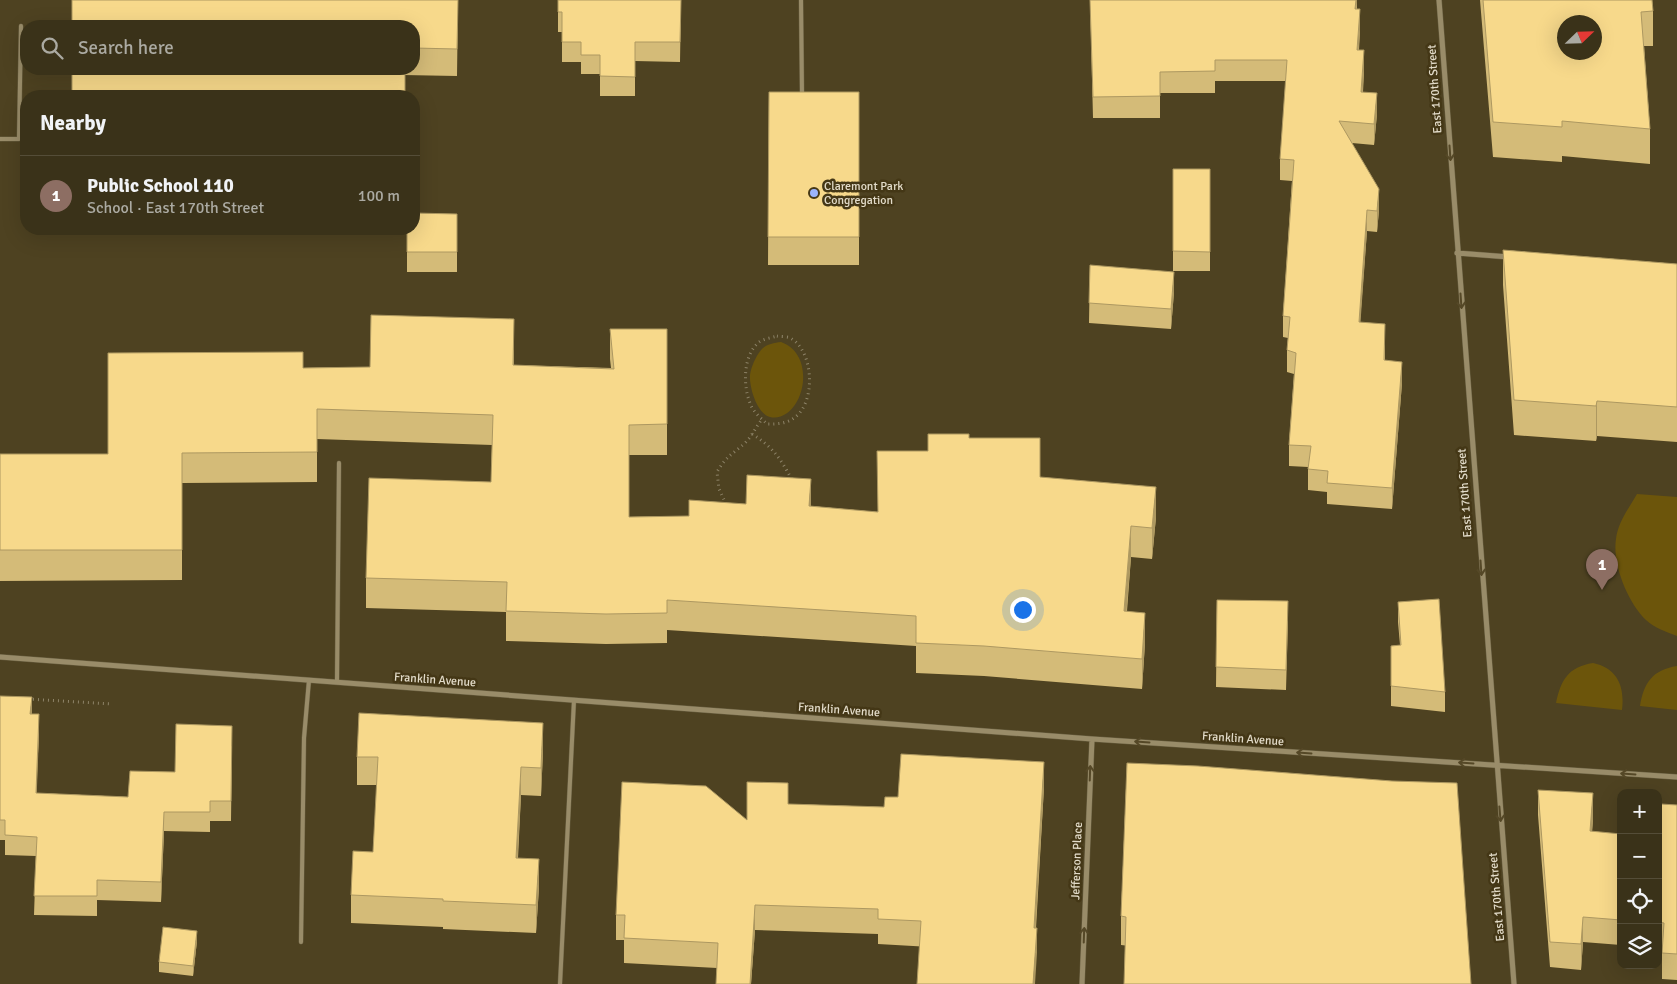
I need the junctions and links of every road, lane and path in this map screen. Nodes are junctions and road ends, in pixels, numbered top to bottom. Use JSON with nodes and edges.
{"nodes":[{"id":1,"x":801,"y":0,"type":"edge"},
{"id":2,"x":1439,"y":0,"type":"edge"},
{"id":3,"x":20,"y":75,"type":"edge"},
{"id":4,"x":802,"y":99,"type":"edge"},
{"id":5,"x":0,"y":139,"type":"edge"},
{"id":6,"x":1457,"y":253,"type":"junction"},
{"id":7,"x":1518,"y":257,"type":"edge"},
{"id":8,"x":762,"y":419,"type":"junction"},
{"id":9,"x":752,"y":434,"type":"junction"},
{"id":10,"x":340,"y":463,"type":"dead end"},
{"id":11,"x":794,"y":486,"type":"edge"},
{"id":12,"x":730,"y":508,"type":"edge"},
{"id":13,"x":0,"y":657,"type":"edge"},
{"id":14,"x":309,"y":680,"type":"junction"},
{"id":15,"x":337,"y":682,"type":"junction"},
{"id":16,"x":19,"y":698,"type":"edge"},
{"id":17,"x":574,"y":700,"type":"junction"},
{"id":18,"x":112,"y":704,"type":"dead end"},
{"id":19,"x":1092,"y":739,"type":"junction"},
{"id":20,"x":1496,"y":765,"type":"junction"},
{"id":21,"x":1677,"y":777,"type":"edge"},
{"id":22,"x":301,"y":942,"type":"dead end"},
{"id":23,"x":560,"y":984,"type":"edge"},
{"id":24,"x":1082,"y":984,"type":"edge"},
{"id":25,"x":1514,"y":984,"type":"edge"}],
"edges":[{"from":1,"to":4,"type":"lane"},
{"from":2,"to":6,"type":"street","name":"East 170th Street","one_way":true},
{"from":3,"to":5,"type":"lane"},
{"from":6,"to":7,"type":"street"},
{"from":6,"to":20,"type":"street","name":"East 170th Street","one_way":true},
{"from":8,"to":8,"type":"path"},
{"from":8,"to":9,"type":"path"},
{"from":9,"to":11,"type":"path"},
{"from":9,"to":12,"type":"path"},
{"from":10,"to":15,"type":"lane"},
{"from":13,"to":14,"type":"street","name":"Franklin Avenue"},
{"from":14,"to":15,"type":"street","name":"Franklin Avenue"},
{"from":14,"to":22,"type":"lane"},
{"from":15,"to":17,"type":"street","name":"Franklin Avenue"},
{"from":16,"to":18,"type":"path"},
{"from":17,"to":19,"type":"street","name":"Franklin Avenue"},
{"from":17,"to":23,"type":"lane"},
{"from":20,"to":19,"type":"street","name":"Franklin Avenue","one_way":true},
{"from":24,"to":19,"type":"street","name":"Jefferson Place","one_way":true},
{"from":21,"to":20,"type":"street","name":"Franklin Avenue","one_way":true},
{"from":20,"to":25,"type":"street","name":"East 170th Street","one_way":true}]}
